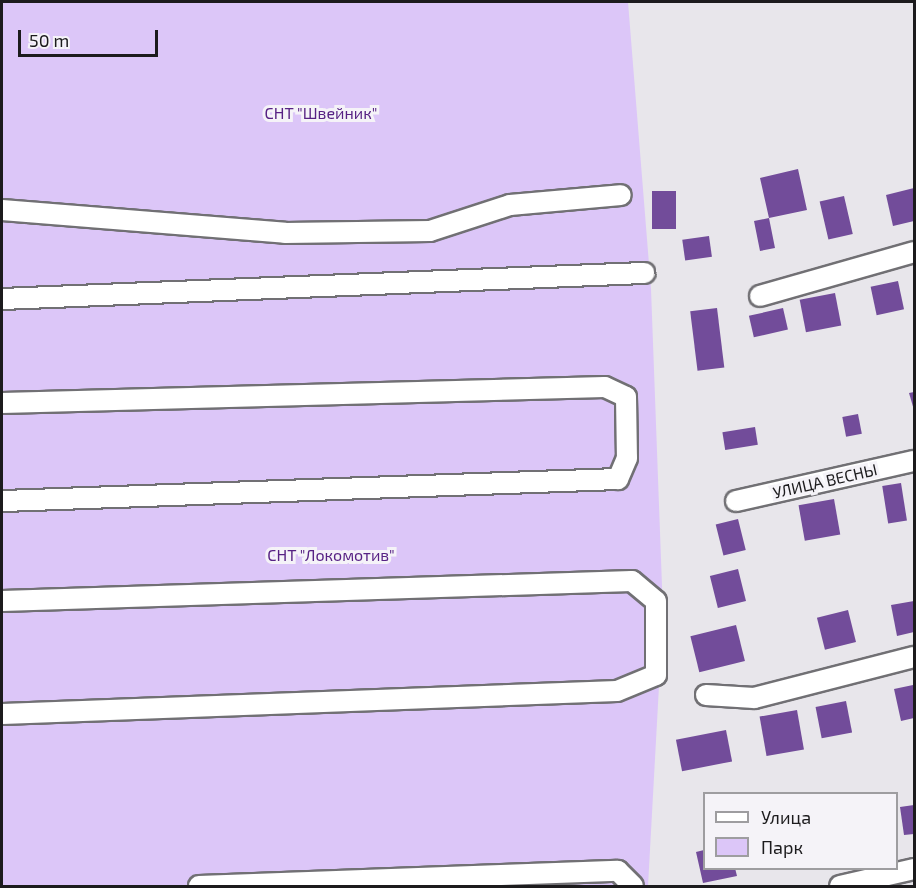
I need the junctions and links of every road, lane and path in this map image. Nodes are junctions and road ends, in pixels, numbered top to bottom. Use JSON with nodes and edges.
{"nodes":[{"id":1,"x":621,"y":195,"type":"dead end"},
{"id":2,"x":2,"y":210,"type":"edge"},
{"id":3,"x":915,"y":252,"type":"edge"},
{"id":4,"x":644,"y":273,"type":"dead end"},
{"id":5,"x":760,"y":296,"type":"dead end"},
{"id":6,"x":2,"y":298,"type":"edge"},
{"id":7,"x":2,"y":403,"type":"edge"},
{"id":8,"x":915,"y":461,"type":"edge"},
{"id":9,"x":2,"y":501,"type":"edge"},
{"id":10,"x":736,"y":501,"type":"dead end"},
{"id":11,"x":2,"y":601,"type":"edge"},
{"id":12,"x":915,"y":657,"type":"edge"},
{"id":13,"x":706,"y":695,"type":"dead end"},
{"id":14,"x":2,"y":714,"type":"edge"},
{"id":15,"x":915,"y":869,"type":"edge"},
{"id":16,"x":199,"y":886,"type":"edge"},
{"id":17,"x":633,"y":886,"type":"edge"},
{"id":18,"x":840,"y":886,"type":"edge"}],
"edges":[{"from":1,"to":2,"type":"street"},
{"from":3,"to":5,"type":"street"},
{"from":4,"to":6,"type":"street"},
{"from":7,"to":9,"type":"street"},
{"from":8,"to":10,"type":"street","name":"УЛИЦА ВЕСНЫ"},
{"from":11,"to":14,"type":"street"},
{"from":12,"to":13,"type":"street"},
{"from":15,"to":18,"type":"street"},
{"from":16,"to":17,"type":"street"}]}
